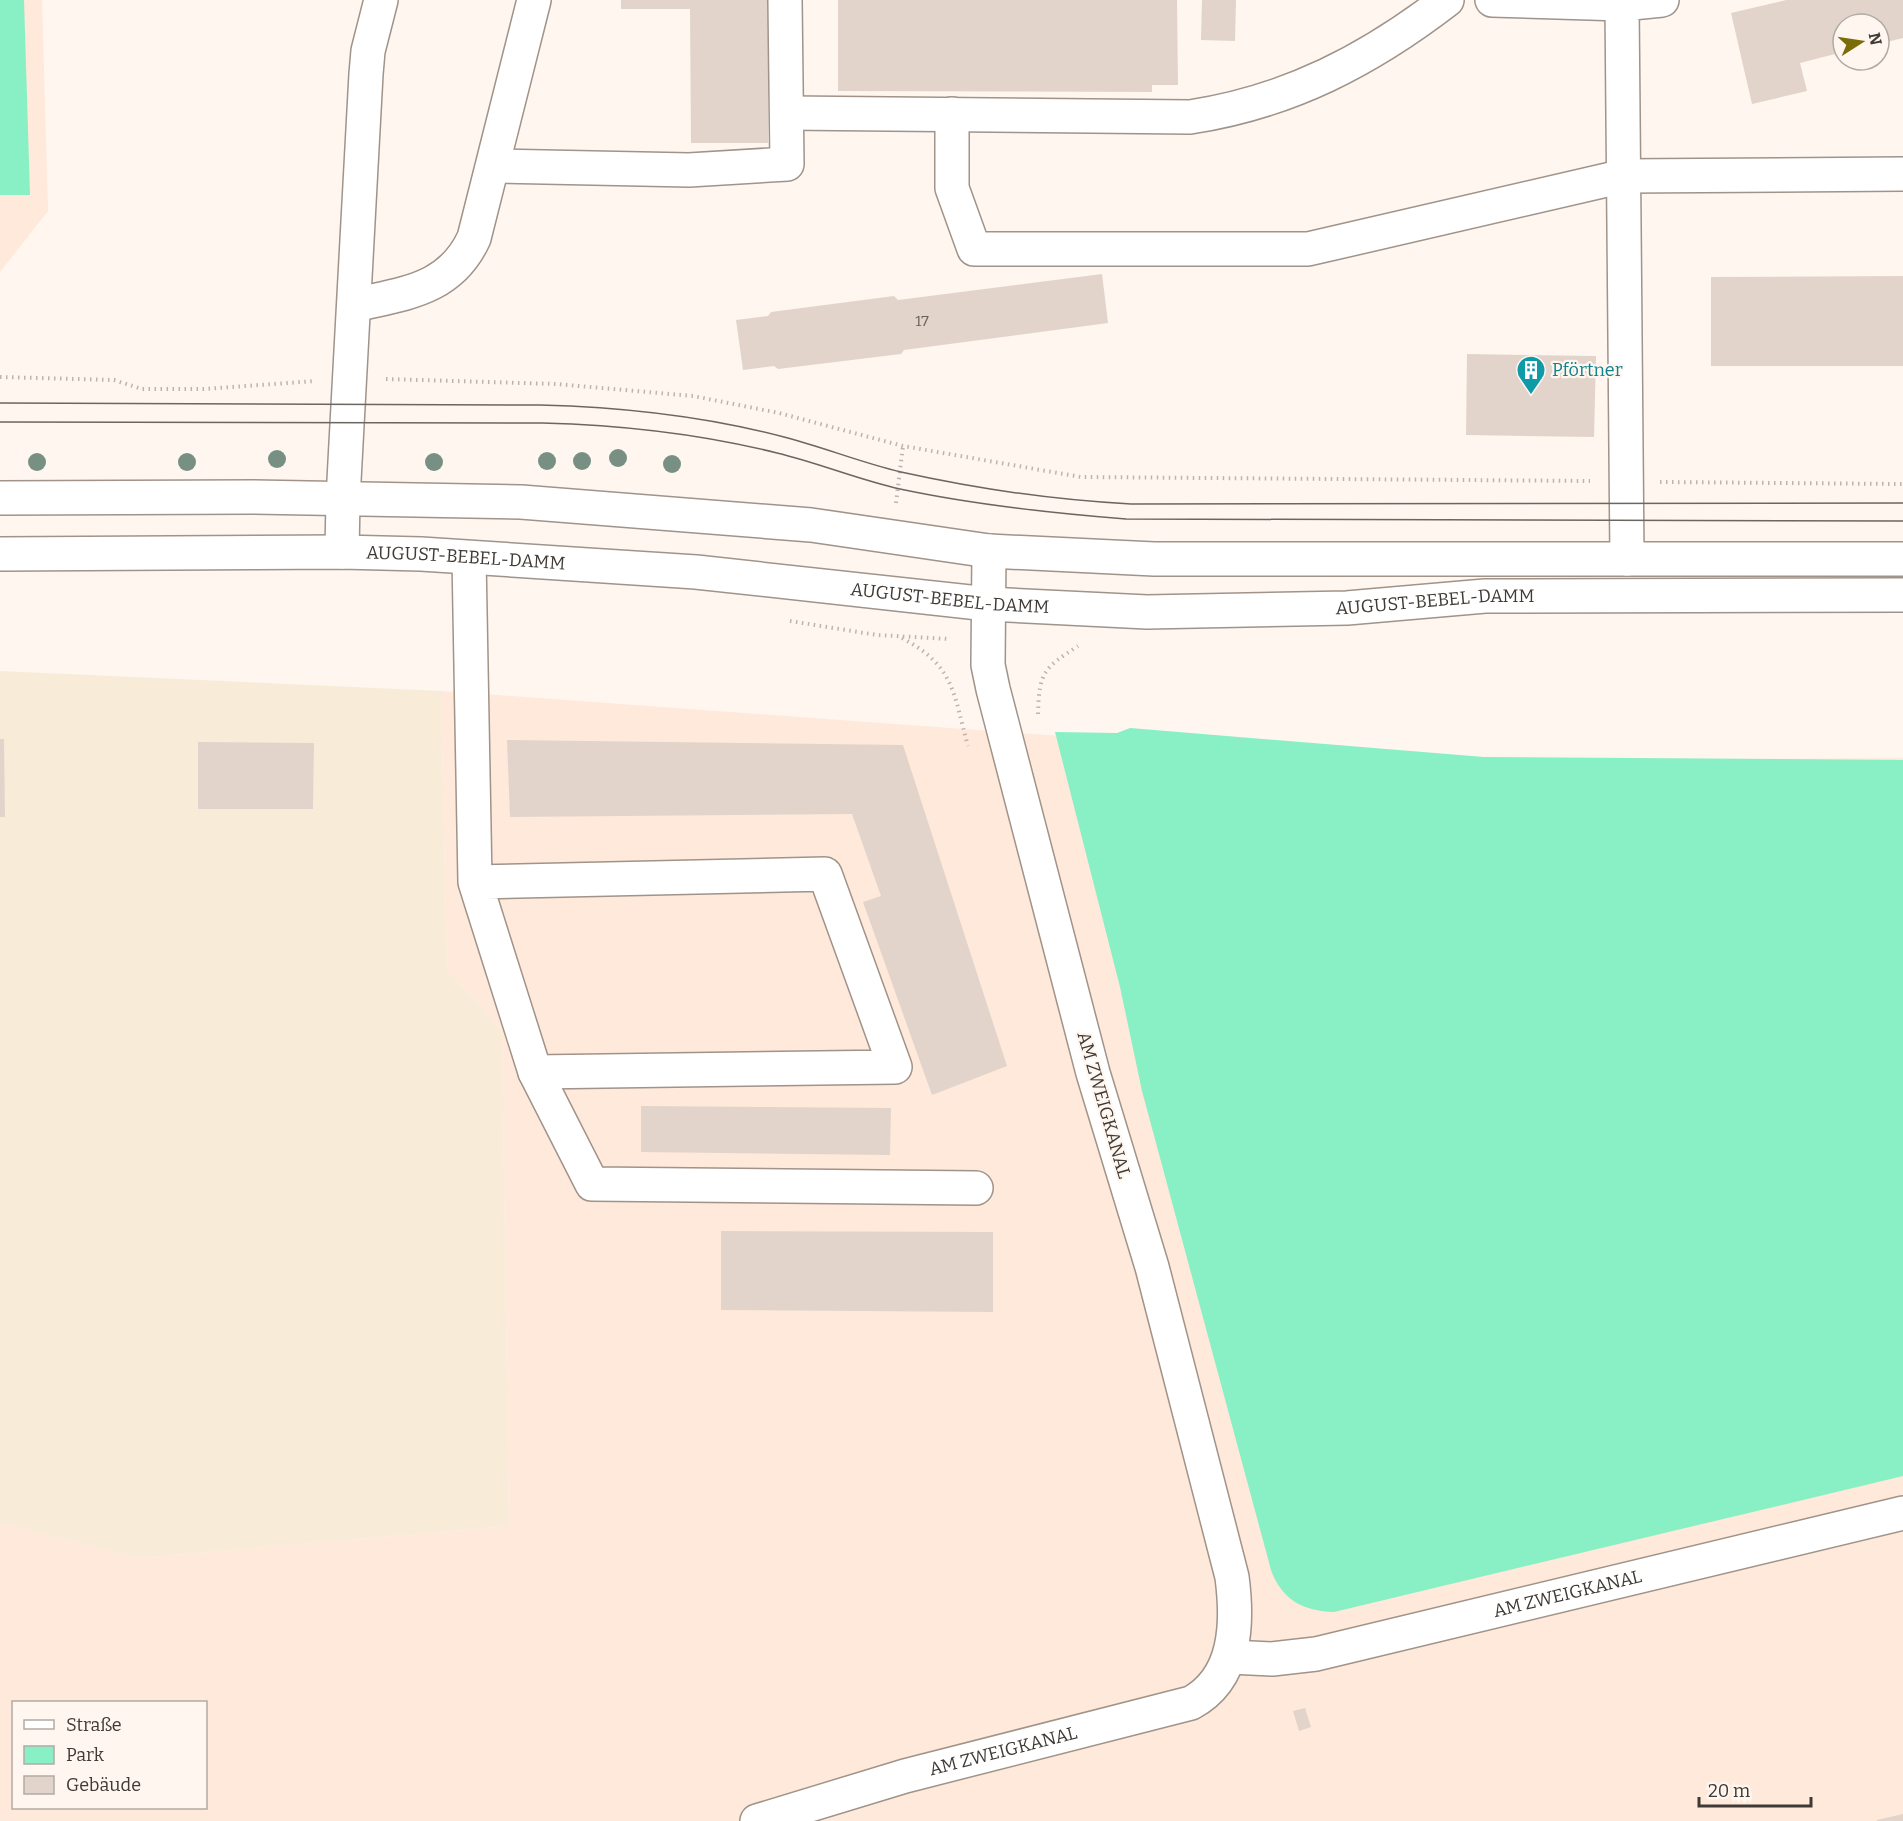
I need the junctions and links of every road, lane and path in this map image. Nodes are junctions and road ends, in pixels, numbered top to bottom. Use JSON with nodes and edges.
{"nodes":[{"id":1,"x":381,"y":0,"type":"edge"},
{"id":2,"x":534,"y":0,"type":"edge"},
{"id":3,"x":785,"y":0,"type":"edge"},
{"id":4,"x":1448,"y":0,"type":"edge"},
{"id":5,"x":1492,"y":0,"type":"edge"},
{"id":6,"x":1662,"y":0,"type":"edge"},
{"id":7,"x":1622,"y":4,"type":"junction"},
{"id":8,"x":787,"y":112,"type":"junction"},
{"id":9,"x":952,"y":114,"type":"junction"},
{"id":10,"x":493,"y":166,"type":"junction"},
{"id":11,"x":1903,"y":174,"type":"edge"},
{"id":12,"x":1624,"y":176,"type":"junction"},
{"id":13,"x":355,"y":305,"type":"junction"},
{"id":14,"x":0,"y":377,"type":"edge"},
{"id":15,"x":386,"y":379,"type":"dead end"},
{"id":16,"x":302,"y":382,"type":"dead end"},
{"id":17,"x":903,"y":446,"type":"junction"},
{"id":18,"x":1584,"y":481,"type":"dead end"},
{"id":19,"x":1655,"y":482,"type":"dead end"},
{"id":20,"x":1903,"y":484,"type":"edge"},
{"id":21,"x":0,"y":498,"type":"edge"},
{"id":22,"x":343,"y":499,"type":"junction"},
{"id":23,"x":896,"y":504,"type":"dead end"},
{"id":24,"x":989,"y":551,"type":"junction"},
{"id":25,"x":342,"y":552,"type":"junction"},
{"id":26,"x":0,"y":554,"type":"edge"},
{"id":27,"x":469,"y":558,"type":"junction"},
{"id":28,"x":1903,"y":558,"type":"edge"},
{"id":29,"x":1627,"y":559,"type":"junction"},
{"id":30,"x":1903,"y":595,"type":"edge"},
{"id":31,"x":988,"y":604,"type":"junction"},
{"id":32,"x":899,"y":636,"type":"dead end"},
{"id":33,"x":1084,"y":642,"type":"dead end"},
{"id":34,"x":1038,"y":720,"type":"dead end"},
{"id":35,"x":977,"y":746,"type":"dead end"},
{"id":36,"x":475,"y":882,"type":"junction"},
{"id":37,"x":535,"y":1072,"type":"junction"},
{"id":38,"x":976,"y":1188,"type":"dead end"},
{"id":39,"x":1903,"y":1513,"type":"edge"},
{"id":40,"x":1230,"y":1657,"type":"junction"},
{"id":41,"x":757,"y":1821,"type":"edge"}],
"edges":[{"from":1,"to":13,"type":"main road"},
{"from":2,"to":10,"type":"main road"},
{"from":3,"to":8,"type":"main road"},
{"from":4,"to":9,"type":"main road"},
{"from":5,"to":7,"type":"main road"},
{"from":6,"to":7,"type":"main road"},
{"from":7,"to":12,"type":"main road"},
{"from":8,"to":9,"type":"main road"},
{"from":8,"to":10,"type":"main road"},
{"from":9,"to":12,"type":"main road"},
{"from":10,"to":13,"type":"main road"},
{"from":11,"to":12,"type":"main road"},
{"from":12,"to":29,"type":"main road"},
{"from":13,"to":22,"type":"main road"},
{"from":14,"to":16,"type":"path"},
{"from":15,"to":17,"type":"path"},
{"from":17,"to":18,"type":"path"},
{"from":17,"to":23,"type":"path"},
{"from":19,"to":20,"type":"path"},
{"from":21,"to":22,"type":"main road","name":"AUGUST-BEBEL-DAMM"},
{"from":22,"to":24,"type":"main road","name":"AUGUST-BEBEL-DAMM"},
{"from":22,"to":25,"type":"main road"},
{"from":24,"to":29,"type":"main road","name":"AUGUST-BEBEL-DAMM"},
{"from":24,"to":31,"type":"main road","name":"AM ZWEIGKANAL"},
{"from":25,"to":26,"type":"main road","name":"AUGUST-BEBEL-DAMM"},
{"from":25,"to":27,"type":"main road","name":"AUGUST-BEBEL-DAMM"},
{"from":27,"to":31,"type":"main road","name":"AUGUST-BEBEL-DAMM"},
{"from":27,"to":36,"type":"main road"},
{"from":28,"to":29,"type":"main road","name":"AUGUST-BEBEL-DAMM"},
{"from":30,"to":31,"type":"main road","name":"AUGUST-BEBEL-DAMM"},
{"from":31,"to":40,"type":"main road","name":"AM ZWEIGKANAL"},
{"from":32,"to":35,"type":"path"},
{"from":33,"to":34,"type":"path"},
{"from":36,"to":37,"type":"main road"},
{"from":36,"to":37,"type":"main road"},
{"from":37,"to":38,"type":"main road"},
{"from":39,"to":40,"type":"main road","name":"AM ZWEIGKANAL"},
{"from":40,"to":41,"type":"main road","name":"AM ZWEIGKANAL"}]}
